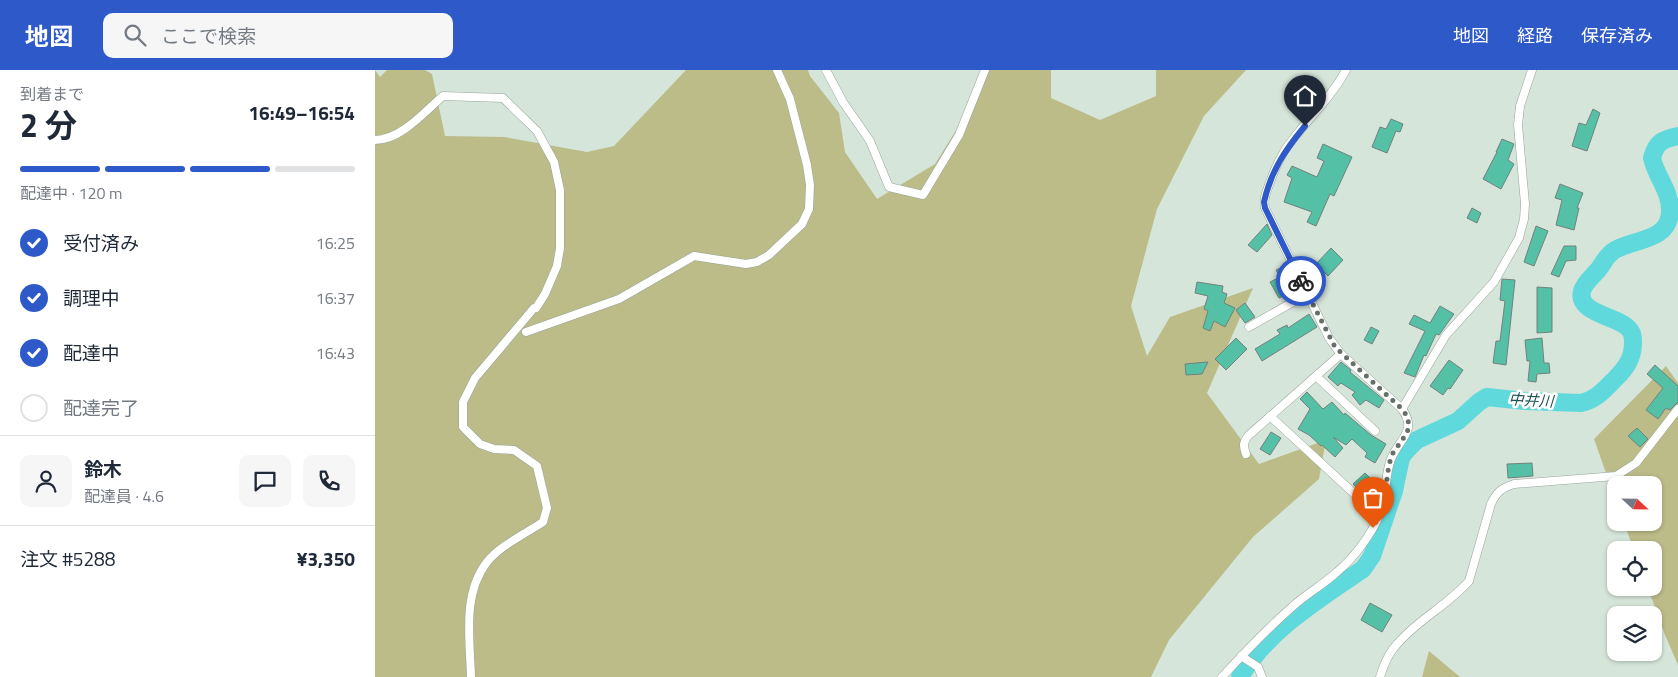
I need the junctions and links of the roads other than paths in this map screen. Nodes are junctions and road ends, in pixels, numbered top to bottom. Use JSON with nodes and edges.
{"nodes":[{"id":1,"x":777,"y":70,"type":"edge"},
{"id":2,"x":826,"y":70,"type":"edge"},
{"id":3,"x":985,"y":70,"type":"edge"},
{"id":4,"x":1346,"y":70,"type":"edge"},
{"id":5,"x":1532,"y":70,"type":"edge"},
{"id":6,"x":375,"y":140,"type":"edge"},
{"id":7,"x":1307,"y":294,"type":"junction"},
{"id":8,"x":1249,"y":327,"type":"dead end"},
{"id":9,"x":526,"y":332,"type":"dead end"},
{"id":10,"x":1341,"y":354,"type":"junction"},
{"id":11,"x":1316,"y":376,"type":"junction"},
{"id":12,"x":1402,"y":409,"type":"junction"},
{"id":13,"x":1678,"y":409,"type":"edge"},
{"id":14,"x":1271,"y":416,"type":"junction"},
{"id":15,"x":1375,"y":431,"type":"dead end"},
{"id":16,"x":1246,"y":454,"type":"dead end"},
{"id":17,"x":1360,"y":499,"type":"dead end"},
{"id":18,"x":1244,"y":658,"type":"junction"},
{"id":19,"x":471,"y":677,"type":"edge"},
{"id":20,"x":1222,"y":677,"type":"edge"},
{"id":21,"x":1262,"y":677,"type":"edge"},
{"id":22,"x":1379,"y":677,"type":"edge"}],
"edges":[{"from":1,"to":9,"type":"street"},
{"from":2,"to":3,"type":"street"},
{"from":4,"to":7,"type":"street"},
{"from":5,"to":12,"type":"street"},
{"from":6,"to":19,"type":"street"},
{"from":7,"to":8,"type":"street"},
{"from":7,"to":10,"type":"street"},
{"from":10,"to":11,"type":"street"},
{"from":10,"to":12,"type":"street"},
{"from":11,"to":14,"type":"street"},
{"from":11,"to":15,"type":"street"},
{"from":12,"to":18,"type":"street"},
{"from":13,"to":22,"type":"street"},
{"from":14,"to":16,"type":"street"},
{"from":14,"to":17,"type":"street"},
{"from":18,"to":20,"type":"street"},
{"from":18,"to":21,"type":"street"}]}
